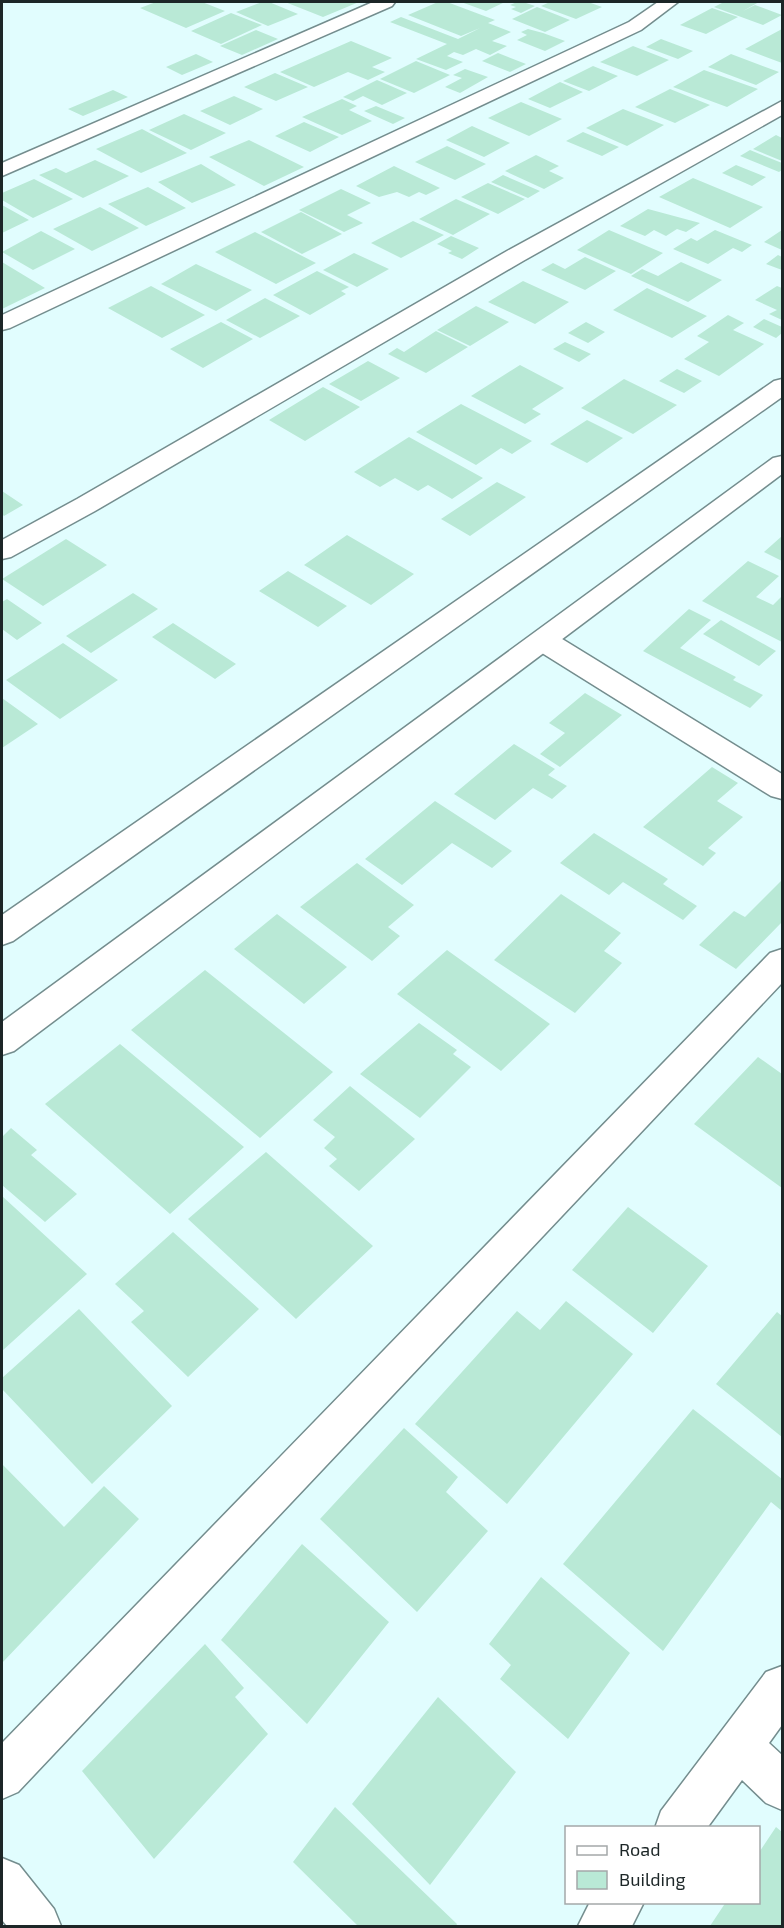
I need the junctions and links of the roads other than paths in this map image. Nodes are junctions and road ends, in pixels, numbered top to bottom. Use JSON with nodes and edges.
{"nodes":[{"id":1,"x":386,"y":2,"type":"edge"},
{"id":2,"x":669,"y":2,"type":"edge"},
{"id":3,"x":783,"y":107,"type":"edge"},
{"id":4,"x":2,"y":170,"type":"edge"},
{"id":5,"x":2,"y":323,"type":"edge"},
{"id":6,"x":783,"y":386,"type":"edge"},
{"id":7,"x":783,"y":463,"type":"edge"},
{"id":8,"x":2,"y":551,"type":"edge"},
{"id":9,"x":544,"y":641,"type":"junction"},
{"id":10,"x":783,"y":788,"type":"edge"},
{"id":11,"x":2,"y":932,"type":"edge"},
{"id":12,"x":783,"y":962,"type":"edge"},
{"id":13,"x":2,"y":1041,"type":"edge"},
{"id":14,"x":783,"y":1688,"type":"edge"},
{"id":15,"x":741,"y":1746,"type":"junction"},
{"id":16,"x":2,"y":1776,"type":"edge"},
{"id":17,"x":783,"y":1787,"type":"edge"},
{"id":18,"x":679,"y":1826,"type":"edge"},
{"id":19,"x":2,"y":1882,"type":"edge"},
{"id":20,"x":618,"y":1904,"type":"edge"},
{"id":21,"x":37,"y":1926,"type":"edge"},
{"id":22,"x":602,"y":1926,"type":"edge"}],
"edges":[{"from":1,"to":4,"type":"street"},
{"from":2,"to":5,"type":"street"},
{"from":3,"to":8,"type":"street"},
{"from":6,"to":11,"type":"street"},
{"from":7,"to":9,"type":"street"},
{"from":9,"to":10,"type":"street"},
{"from":9,"to":13,"type":"street"},
{"from":12,"to":16,"type":"street"},
{"from":14,"to":15,"type":"street"},
{"from":15,"to":17,"type":"street"},
{"from":15,"to":18,"type":"street"},
{"from":19,"to":21,"type":"street"},
{"from":20,"to":22,"type":"street"}]}
